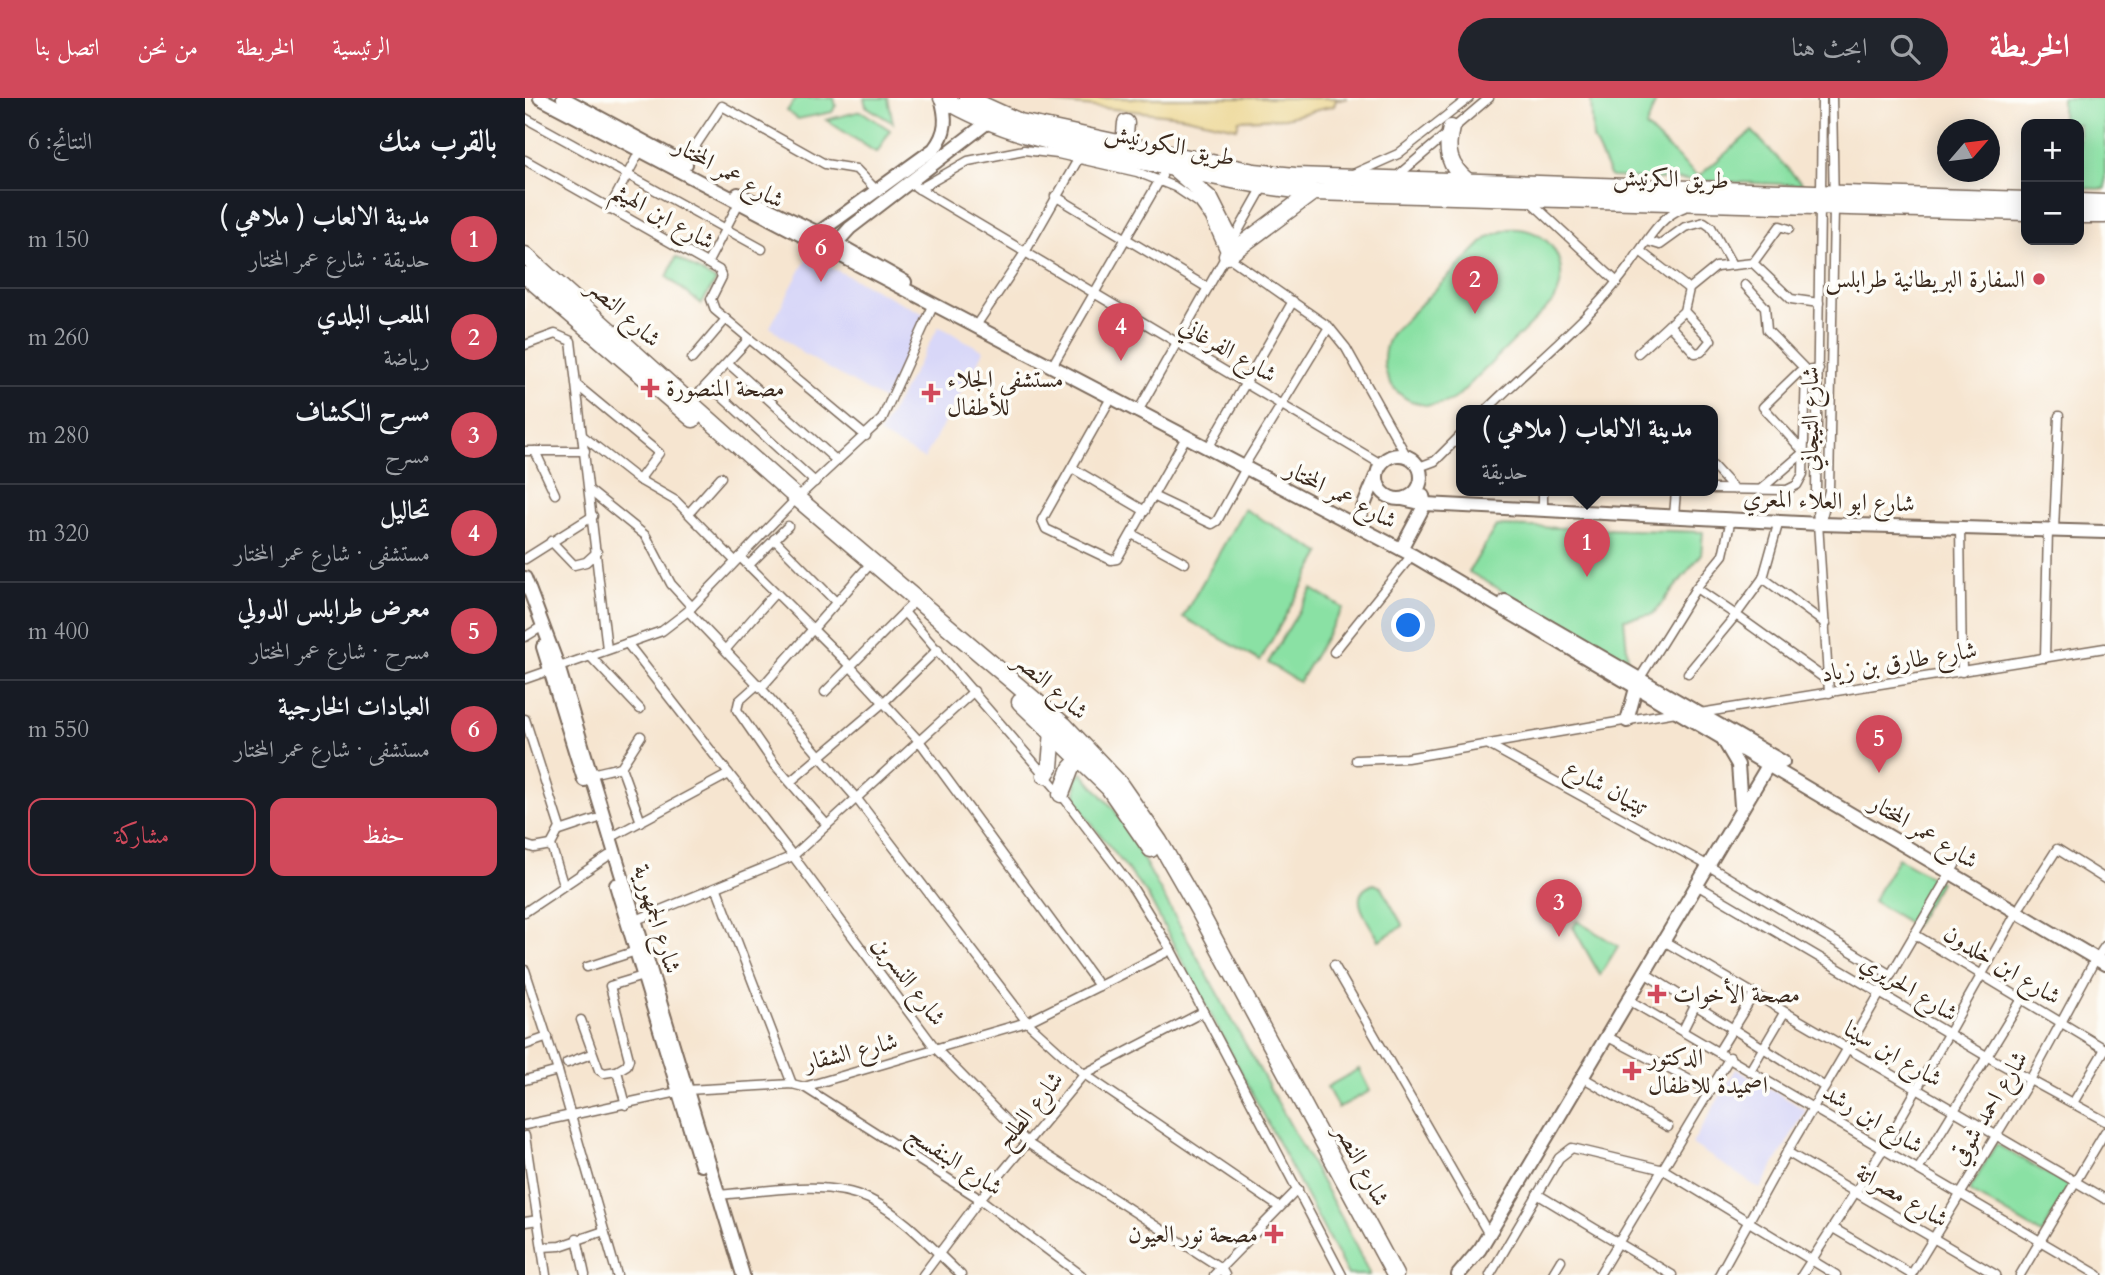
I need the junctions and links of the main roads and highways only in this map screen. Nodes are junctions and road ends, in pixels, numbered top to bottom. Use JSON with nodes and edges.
{"nodes":[{"id":1,"x":540,"y":98,"type":"edge"},
{"id":2,"x":563,"y":98,"type":"edge"},
{"id":3,"x":942,"y":98,"type":"edge"},
{"id":4,"x":967,"y":98,"type":"edge"},
{"id":5,"x":988,"y":122,"type":"junction"},
{"id":6,"x":1126,"y":122,"type":"dead end"},
{"id":7,"x":1451,"y":128,"type":"road end"},
{"id":8,"x":1124,"y":145,"type":"junction"},
{"id":9,"x":1167,"y":172,"type":"junction"},
{"id":10,"x":1339,"y":180,"type":"joint"},
{"id":11,"x":1467,"y":181,"type":"junction"},
{"id":12,"x":1313,"y":192,"type":"junction"},
{"id":13,"x":740,"y":200,"type":"junction"},
{"id":14,"x":2021,"y":200,"type":"edge"},
{"id":15,"x":1827,"y":201,"type":"junction"},
{"id":16,"x":2084,"y":202,"type":"edge"},
{"id":17,"x":2105,"y":203,"type":"edge"},
{"id":18,"x":2021,"y":212,"type":"edge"},
{"id":19,"x":2084,"y":215,"type":"edge"},
{"id":20,"x":2105,"y":215,"type":"edge"},
{"id":21,"x":818,"y":233,"type":"junction"},
{"id":22,"x":832,"y":247,"type":"junction"},
{"id":23,"x":525,"y":255,"type":"edge"},
{"id":24,"x":892,"y":279,"type":"junction"},
{"id":25,"x":533,"y":283,"type":"edge"},
{"id":26,"x":1139,"y":409,"type":"junction"},
{"id":27,"x":1246,"y":466,"type":"junction"},
{"id":28,"x":1380,"y":469,"type":"junction"},
{"id":29,"x":1421,"y":482,"type":"junction"},
{"id":30,"x":1402,"y":499,"type":"junction"},
{"id":31,"x":795,"y":501,"type":"junction"},
{"id":32,"x":1425,"y":504,"type":"junction"},
{"id":33,"x":1358,"y":522,"type":"junction"},
{"id":34,"x":2105,"y":532,"type":"edge"},
{"id":35,"x":1405,"y":549,"type":"junction"},
{"id":36,"x":525,"y":578,"type":"edge"},
{"id":37,"x":525,"y":597,"type":"edge"},
{"id":38,"x":911,"y":605,"type":"junction"},
{"id":39,"x":554,"y":668,"type":"junction"},
{"id":40,"x":1638,"y":683,"type":"junction"},
{"id":41,"x":1627,"y":721,"type":"road end"},
{"id":42,"x":1053,"y":731,"type":"junction"},
{"id":43,"x":1721,"y":737,"type":"junction"},
{"id":44,"x":1081,"y":758,"type":"junction"},
{"id":45,"x":1771,"y":760,"type":"junction"},
{"id":46,"x":1045,"y":775,"type":"road end"},
{"id":47,"x":1061,"y":794,"type":"road end"},
{"id":48,"x":1741,"y":809,"type":"junction"},
{"id":49,"x":2102,"y":955,"type":"edge"},
{"id":50,"x":682,"y":1091,"type":"junction"},
{"id":51,"x":1479,"y":1249,"type":"junction"},
{"id":52,"x":735,"y":1275,"type":"edge"},
{"id":53,"x":743,"y":1275,"type":"edge"},
{"id":54,"x":1387,"y":1275,"type":"edge"},
{"id":55,"x":1395,"y":1275,"type":"edge"},
{"id":56,"x":1458,"y":1275,"type":"edge"},
{"id":57,"x":1472,"y":1275,"type":"edge"}],
"edges":[{"from":1,"to":13,"type":"main road","name":"شارع عمر المختار"},
{"from":2,"to":13,"type":"main road","name":"شارع عمر المختار"},
{"from":3,"to":5,"type":"highway","name":"طريق الكورنيش"},
{"from":3,"to":21,"type":"main road"},
{"from":4,"to":8,"type":"highway","name":"طريق الكورنيش"},
{"from":5,"to":9,"type":"highway","name":"طريق الكورنيش"},
{"from":5,"to":22,"type":"main road"},
{"from":6,"to":8,"type":"highway"},
{"from":7,"to":11,"type":"highway"},
{"from":8,"to":10,"type":"highway","name":"طريق الكورنيش"},
{"from":9,"to":12,"type":"highway","name":"طريق الكورنيش"},
{"from":9,"to":12,"type":"highway"},
{"from":10,"to":11,"type":"highway","name":"طريق الكرنيش"},
{"from":11,"to":15,"type":"highway","name":"طريق الكرنيش"},
{"from":12,"to":15,"type":"highway","name":"طريق الكرنيش"},
{"from":13,"to":21,"type":"main road","name":"شارع عمر المختار"},
{"from":13,"to":22,"type":"main road","name":"شارع عمر المختار"},
{"from":14,"to":15,"type":"highway","name":"طريق الكرنيش"},
{"from":15,"to":18,"type":"highway","name":"طريق الكرنيش"},
{"from":16,"to":17,"type":"highway"},
{"from":19,"to":20,"type":"highway"},
{"from":21,"to":22,"type":"main road","name":"شارع عمر المختار"},
{"from":22,"to":24,"type":"main road","name":"شارع عمر المختار"},
{"from":23,"to":31,"type":"highway","name":"شارع النصر"},
{"from":24,"to":26,"type":"main road","name":"شارع عمر المختار"},
{"from":24,"to":26,"type":"main road","name":"شارع عمر المختار"},
{"from":25,"to":31,"type":"highway","name":"شارع النصر"},
{"from":26,"to":27,"type":"main road","name":"شارع عمر المختار"},
{"from":26,"to":27,"type":"main road","name":"شارع عمر المختار"},
{"from":27,"to":33,"type":"main road","name":"شارع عمر المختار"},
{"from":28,"to":29,"type":"main road"},
{"from":28,"to":30,"type":"main road"},
{"from":28,"to":33,"type":"main road"},
{"from":29,"to":30,"type":"main road"},
{"from":29,"to":32,"type":"main road"},
{"from":30,"to":32,"type":"main road","name":"شارع ابو العلاء المعري"},
{"from":31,"to":38,"type":"highway","name":"شارع النصر"},
{"from":32,"to":34,"type":"main road","name":"شارع ابو العلاء المعري"},
{"from":32,"to":35,"type":"main road"},
{"from":33,"to":35,"type":"main road","name":"شارع عمر المختار"},
{"from":35,"to":40,"type":"main road","name":"شارع عمر المختار"},
{"from":36,"to":39,"type":"main road","name":"شارع الجمهورية"},
{"from":37,"to":39,"type":"main road","name":"شارع الجمهورية"},
{"from":38,"to":42,"type":"highway","name":"شارع النصر"},
{"from":38,"to":55,"type":"highway","name":"شارع النصر"},
{"from":39,"to":50,"type":"main road","name":"شارع الجمهورية"},
{"from":39,"to":50,"type":"main road","name":"شارع الجمهورية"},
{"from":40,"to":41,"type":"main road"},
{"from":40,"to":43,"type":"main road","name":"شارع عمر المختار"},
{"from":40,"to":45,"type":"main road","name":"شارع عمر المختار"},
{"from":42,"to":44,"type":"highway","name":"شارع النصر"},
{"from":42,"to":46,"type":"highway"},
{"from":43,"to":45,"type":"main road","name":"شارع عمر المختار"},
{"from":43,"to":48,"type":"main road"},
{"from":44,"to":47,"type":"highway"},
{"from":44,"to":54,"type":"highway","name":"شارع النصر"},
{"from":45,"to":48,"type":"main road"},
{"from":45,"to":49,"type":"main road","name":"شارع عمر المختار"},
{"from":48,"to":51,"type":"main road"},
{"from":50,"to":52,"type":"main road","name":"شارع الجمهورية"},
{"from":50,"to":53,"type":"main road","name":"شارع الجمهورية"},
{"from":51,"to":56,"type":"main road"},
{"from":51,"to":57,"type":"main road"}]}
